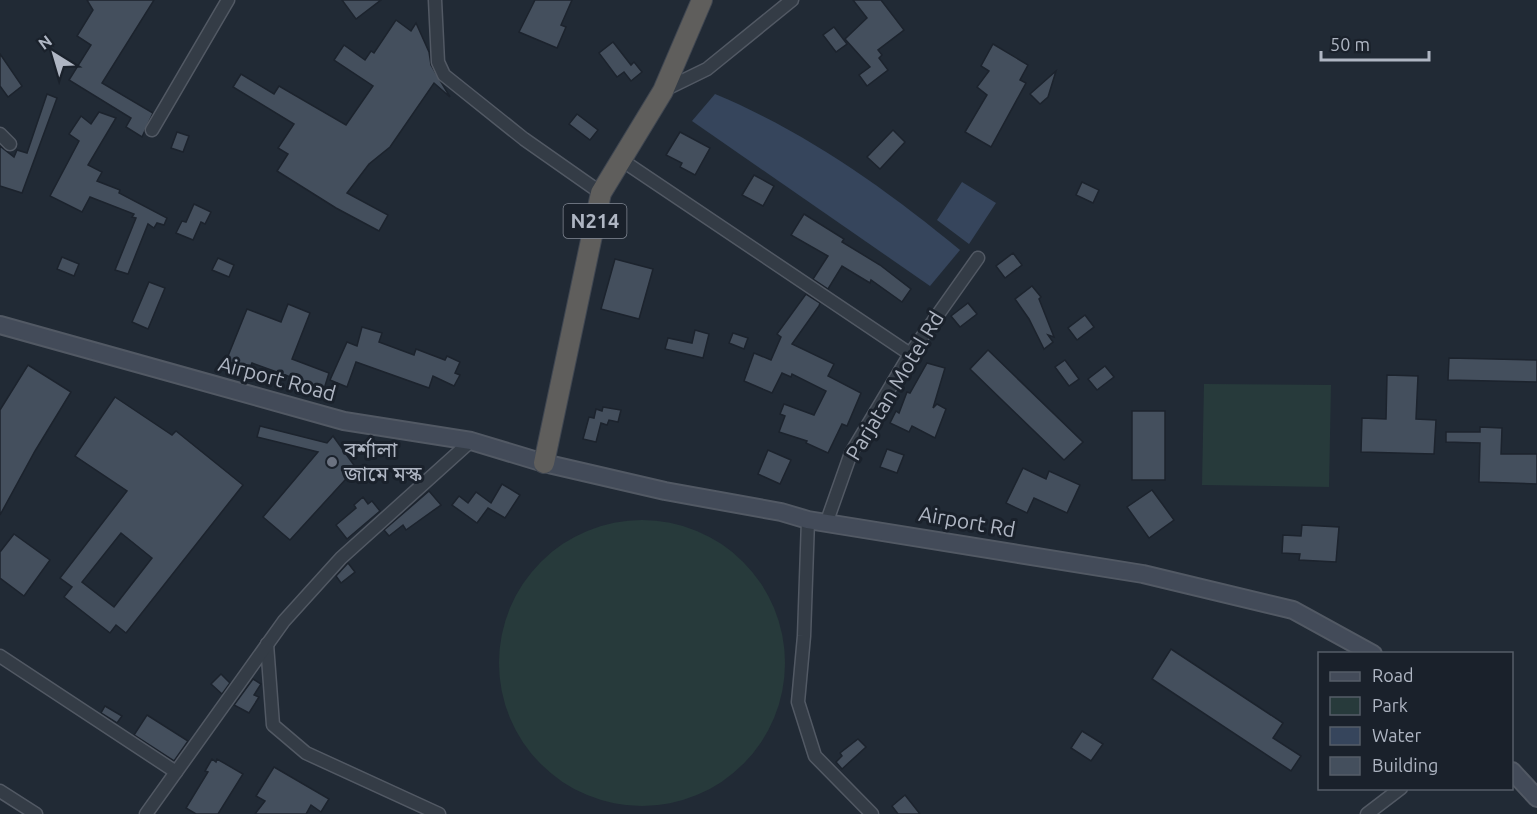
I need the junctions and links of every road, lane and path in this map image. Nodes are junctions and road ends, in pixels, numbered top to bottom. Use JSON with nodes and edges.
{"nodes":[{"id":1,"x":228,"y":0,"type":"edge"},
{"id":2,"x":435,"y":0,"type":"edge"},
{"id":3,"x":702,"y":0,"type":"edge"},
{"id":4,"x":792,"y":0,"type":"edge"},
{"id":5,"x":663,"y":91,"type":"junction"},
{"id":6,"x":152,"y":130,"type":"dead end"},
{"id":7,"x":0,"y":134,"type":"edge"},
{"id":8,"x":10,"y":144,"type":"dead end"},
{"id":9,"x":620,"y":159,"type":"junction"},
{"id":10,"x":601,"y":193,"type":"junction"},
{"id":11,"x":978,"y":258,"type":"dead end"},
{"id":12,"x":0,"y":325,"type":"edge"},
{"id":13,"x":910,"y":354,"type":"junction"},
{"id":14,"x":471,"y":441,"type":"junction"},
{"id":15,"x":544,"y":463,"type":"junction"},
{"id":16,"x":808,"y":520,"type":"junction"},
{"id":17,"x":827,"y":521,"type":"junction"},
{"id":18,"x":267,"y":644,"type":"junction"},
{"id":19,"x":1369,"y":652,"type":"edge"},
{"id":20,"x":0,"y":656,"type":"edge"},
{"id":21,"x":176,"y":772,"type":"junction"},
{"id":22,"x":1513,"y":772,"type":"edge"},
{"id":23,"x":1400,"y":790,"type":"edge"},
{"id":24,"x":0,"y":791,"type":"edge"},
{"id":25,"x":1537,"y":798,"type":"edge"},
{"id":26,"x":36,"y":814,"type":"edge"},
{"id":27,"x":146,"y":814,"type":"edge"},
{"id":28,"x":439,"y":814,"type":"edge"},
{"id":29,"x":872,"y":814,"type":"edge"},
{"id":30,"x":1367,"y":814,"type":"edge"}],
"edges":[{"from":1,"to":6,"type":"street"},
{"from":2,"to":10,"type":"street"},
{"from":3,"to":5,"type":"highway","number":"N214"},
{"from":4,"to":5,"type":"street"},
{"from":5,"to":9,"type":"highway","number":"N214"},
{"from":7,"to":8,"type":"street"},
{"from":9,"to":10,"type":"highway","number":"N214"},
{"from":9,"to":13,"type":"street"},
{"from":10,"to":15,"type":"highway","number":"N214"},
{"from":11,"to":13,"type":"street","name":"Parjatan Motel Rd"},
{"from":12,"to":14,"type":"main road","name":"Airport Road"},
{"from":13,"to":17,"type":"street","name":"Parjatan Motel Rd"},
{"from":14,"to":15,"type":"main road","name":"Airport Road"},
{"from":14,"to":18,"type":"street"},
{"from":15,"to":16,"type":"main road","name":"Airport Rd"},
{"from":16,"to":17,"type":"main road","name":"Airport Rd"},
{"from":16,"to":29,"type":"street"},
{"from":17,"to":19,"type":"main road","name":"Airport Rd"},
{"from":18,"to":21,"type":"street"},
{"from":18,"to":28,"type":"street"},
{"from":20,"to":21,"type":"street"},
{"from":21,"to":27,"type":"street"},
{"from":22,"to":25,"type":"main road"},
{"from":23,"to":30,"type":"street"},
{"from":24,"to":26,"type":"street"}]}
